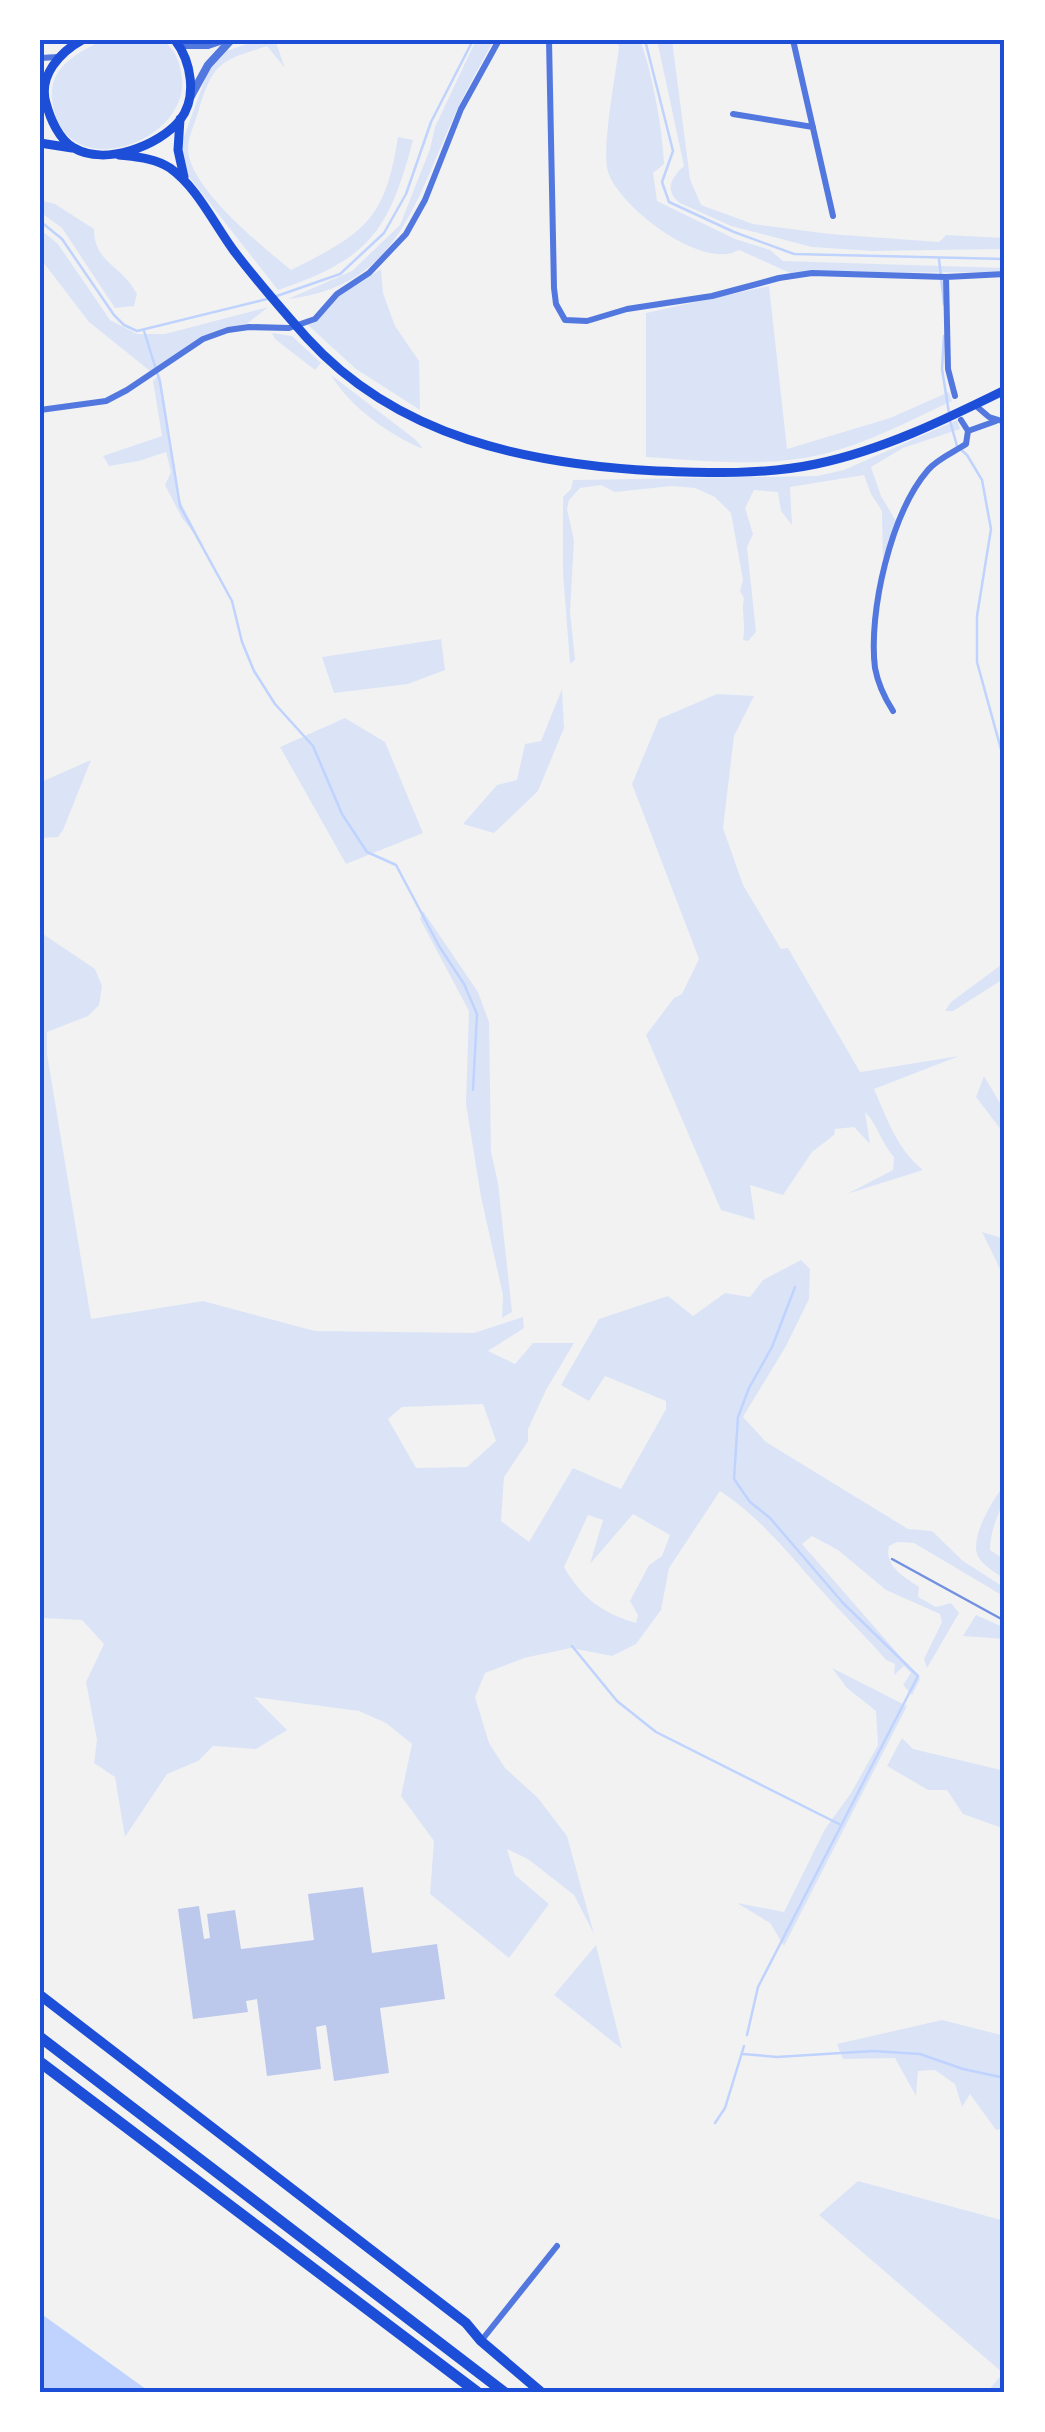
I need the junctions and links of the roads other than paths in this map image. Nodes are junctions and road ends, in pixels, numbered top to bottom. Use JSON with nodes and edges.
{"nodes":[{"id":1,"x":82,"y":40,"type":"edge"},
{"id":2,"x":223,"y":40,"type":"edge"},
{"id":3,"x":231,"y":40,"type":"edge"},
{"id":4,"x":499,"y":40,"type":"edge"},
{"id":5,"x":549,"y":40,"type":"edge"},
{"id":6,"x":793,"y":40,"type":"edge"},
{"id":7,"x":177,"y":42,"type":"edge"},
{"id":8,"x":59,"y":57,"type":"junction"},
{"id":9,"x":40,"y":58,"type":"edge"},
{"id":10,"x":40,"y":71,"type":"edge"},
{"id":11,"x":46,"y":82,"type":"junction"},
{"id":12,"x":191,"y":96,"type":"junction"},
{"id":13,"x":42,"y":98,"type":"edge"},
{"id":14,"x":734,"y":114,"type":"dead end"},
{"id":15,"x":180,"y":119,"type":"junction"},
{"id":16,"x":813,"y":127,"type":"junction"},
{"id":17,"x":40,"y":142,"type":"edge"},
{"id":18,"x":73,"y":148,"type":"junction"},
{"id":19,"x":119,"y":155,"type":"junction"},
{"id":20,"x":184,"y":180,"type":"junction"},
{"id":21,"x":833,"y":216,"type":"dead end"},
{"id":22,"x":1005,"y":274,"type":"edge"},
{"id":23,"x":946,"y":277,"type":"junction"},
{"id":24,"x":1005,"y":390,"type":"edge"},
{"id":25,"x":955,"y":396,"type":"dead end"},
{"id":26,"x":975,"y":404,"type":"junction"},
{"id":27,"x":40,"y":410,"type":"edge"},
{"id":28,"x":961,"y":420,"type":"dead end"},
{"id":29,"x":1000,"y":422,"type":"edge"},
{"id":30,"x":968,"y":431,"type":"junction"},
{"id":31,"x":893,"y":710,"type":"dead end"},
{"id":32,"x":40,"y":1995,"type":"edge"},
{"id":33,"x":40,"y":2036,"type":"edge"},
{"id":34,"x":40,"y":2062,"type":"edge"},
{"id":35,"x":558,"y":2246,"type":"dead end"},
{"id":36,"x":482,"y":2341,"type":"junction"},
{"id":37,"x":477,"y":2392,"type":"edge"},
{"id":38,"x":504,"y":2392,"type":"edge"},
{"id":39,"x":542,"y":2392,"type":"edge"}],
"edges":[{"from":1,"to":8,"type":"main road"},
{"from":2,"to":7,"type":"street"},
{"from":3,"to":12,"type":"street"},
{"from":4,"to":27,"type":"street"},
{"from":5,"to":23,"type":"street"},
{"from":6,"to":16,"type":"street"},
{"from":7,"to":12,"type":"main road"},
{"from":8,"to":9,"type":"street"},
{"from":8,"to":11,"type":"main road"},
{"from":10,"to":11,"type":"street"},
{"from":11,"to":13,"type":"main road"},
{"from":12,"to":15,"type":"main road"},
{"from":13,"to":18,"type":"main road"},
{"from":14,"to":16,"type":"street"},
{"from":15,"to":19,"type":"main road"},
{"from":15,"to":20,"type":"main road"},
{"from":16,"to":21,"type":"street"},
{"from":17,"to":18,"type":"main road"},
{"from":18,"to":19,"type":"main road"},
{"from":19,"to":20,"type":"main road"},
{"from":20,"to":26,"type":"main road"},
{"from":22,"to":23,"type":"street"},
{"from":23,"to":25,"type":"street"},
{"from":24,"to":26,"type":"main road"},
{"from":26,"to":29,"type":"street"},
{"from":28,"to":30,"type":"street"},
{"from":29,"to":30,"type":"street"},
{"from":30,"to":31,"type":"street"},
{"from":32,"to":36,"type":"main road"},
{"from":33,"to":38,"type":"highway"},
{"from":34,"to":37,"type":"highway"},
{"from":35,"to":36,"type":"street"},
{"from":36,"to":39,"type":"main road"}]}
